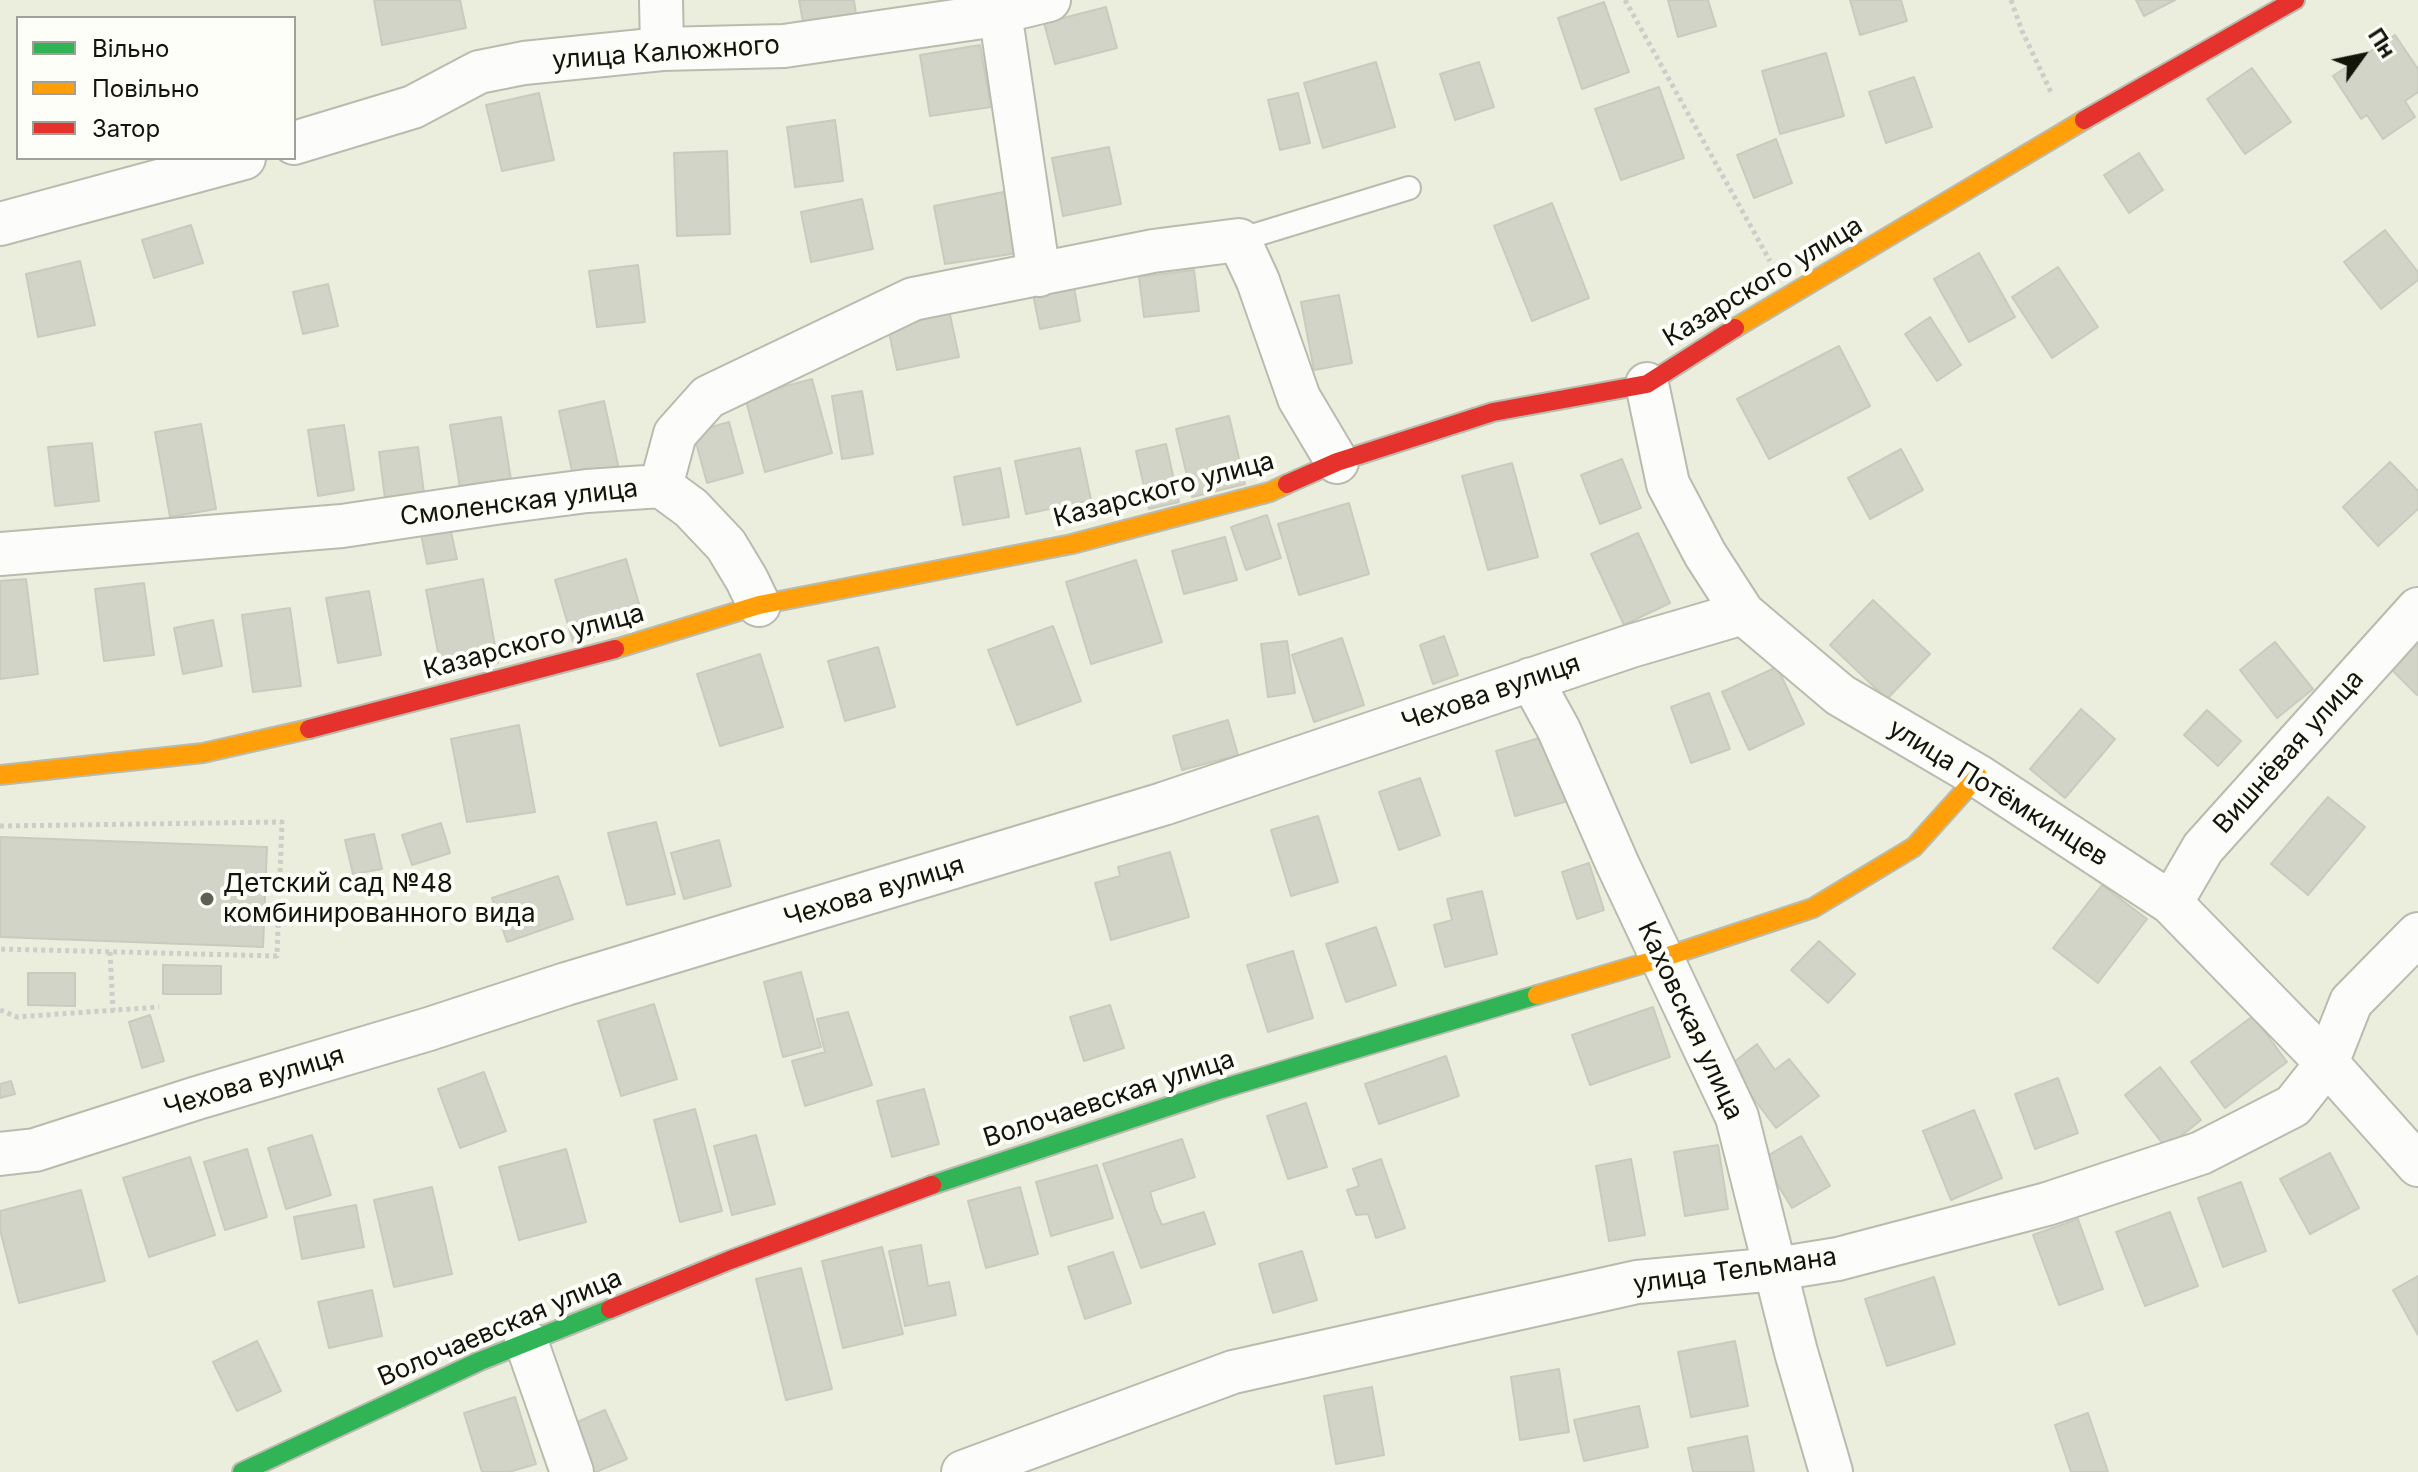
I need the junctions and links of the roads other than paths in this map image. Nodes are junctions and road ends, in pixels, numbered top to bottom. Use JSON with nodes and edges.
{"nodes":[{"id":1,"x":661,"y":0,"type":"edge"},
{"id":2,"x":1049,"y":0,"type":"edge"},
{"id":3,"x":2295,"y":0,"type":"edge"},
{"id":4,"x":988,"y":15,"type":"junction"},
{"id":5,"x":662,"y":49,"type":"junction"},
{"id":6,"x":296,"y":142,"type":"edge"},
{"id":7,"x":237,"y":160,"type":"edge"},
{"id":8,"x":1409,"y":188,"type":"dead end"},
{"id":9,"x":0,"y":224,"type":"edge"},
{"id":10,"x":1239,"y":240,"type":"junction"},
{"id":11,"x":1039,"y":275,"type":"junction"},
{"id":12,"x":1647,"y":384,"type":"junction"},
{"id":13,"x":1337,"y":462,"type":"junction"},
{"id":14,"x":661,"y":486,"type":"junction"},
{"id":15,"x":0,"y":554,"type":"edge"},
{"id":16,"x":759,"y":605,"type":"junction"},
{"id":17,"x":2418,"y":609,"type":"edge"},
{"id":18,"x":1743,"y":613,"type":"junction"},
{"id":19,"x":1531,"y":679,"type":"junction"},
{"id":20,"x":0,"y":775,"type":"edge"},
{"id":21,"x":1978,"y":776,"type":"junction"},
{"id":22,"x":2171,"y":903,"type":"junction"},
{"id":23,"x":2412,"y":949,"type":"edge"},
{"id":24,"x":1662,"y":958,"type":"junction"},
{"id":25,"x":2327,"y":1063,"type":"junction"},
{"id":26,"x":0,"y":1154,"type":"edge"},
{"id":27,"x":2418,"y":1165,"type":"edge"},
{"id":28,"x":1776,"y":1269,"type":"junction"},
{"id":29,"x":526,"y":1341,"type":"junction"},
{"id":30,"x":242,"y":1472,"type":"edge"},
{"id":31,"x":572,"y":1472,"type":"edge"},
{"id":32,"x":963,"y":1472,"type":"edge"},
{"id":33,"x":1831,"y":1472,"type":"edge"}],
"edges":[{"from":1,"to":5,"type":"street"},
{"from":2,"to":4,"type":"street","name":"улица Калюжного"},
{"from":3,"to":12,"type":"street","name":"Казарского улица"},
{"from":4,"to":5,"type":"street","name":"улица Калюжного"},
{"from":4,"to":11,"type":"street"},
{"from":5,"to":6,"type":"street","name":"улица Калюжного"},
{"from":7,"to":9,"type":"street"},
{"from":8,"to":10,"type":"lane"},
{"from":10,"to":11,"type":"street","name":"Смоленская улица"},
{"from":10,"to":13,"type":"street"},
{"from":11,"to":14,"type":"street","name":"Смоленская улица"},
{"from":12,"to":13,"type":"street","name":"Казарского улица"},
{"from":12,"to":18,"type":"street","name":"улица Потёмкинцев"},
{"from":13,"to":16,"type":"street","name":"Казарского улица"},
{"from":14,"to":15,"type":"street","name":"Смоленская улица"},
{"from":14,"to":16,"type":"street"},
{"from":16,"to":20,"type":"street","name":"Казарского улица"},
{"from":17,"to":22,"type":"street","name":"Вишнёвая улица"},
{"from":18,"to":19,"type":"street","name":"Чехова вулиця"},
{"from":18,"to":21,"type":"street","name":"улица Потёмкинцев"},
{"from":19,"to":24,"type":"street","name":"Каховская улица"},
{"from":19,"to":26,"type":"street","name":"Чехова вулиця"},
{"from":21,"to":22,"type":"street","name":"улица Потёмкинцев"},
{"from":21,"to":24,"type":"street","name":"Волочаевская улица"},
{"from":22,"to":25,"type":"street","name":"улица Потёмкинцев"},
{"from":23,"to":25,"type":"street","name":"улица Тельмана"},
{"from":24,"to":28,"type":"street","name":"Каховская улица"},
{"from":24,"to":29,"type":"street","name":"Волочаевская улица"},
{"from":25,"to":27,"type":"street","name":"улица Потёмкинцев"},
{"from":25,"to":28,"type":"street","name":"улица Тельмана"},
{"from":28,"to":32,"type":"street","name":"улица Тельмана"},
{"from":28,"to":33,"type":"street","name":"Каховская улица"},
{"from":29,"to":30,"type":"street","name":"Волочаевская улица"},
{"from":29,"to":31,"type":"street"}]}
